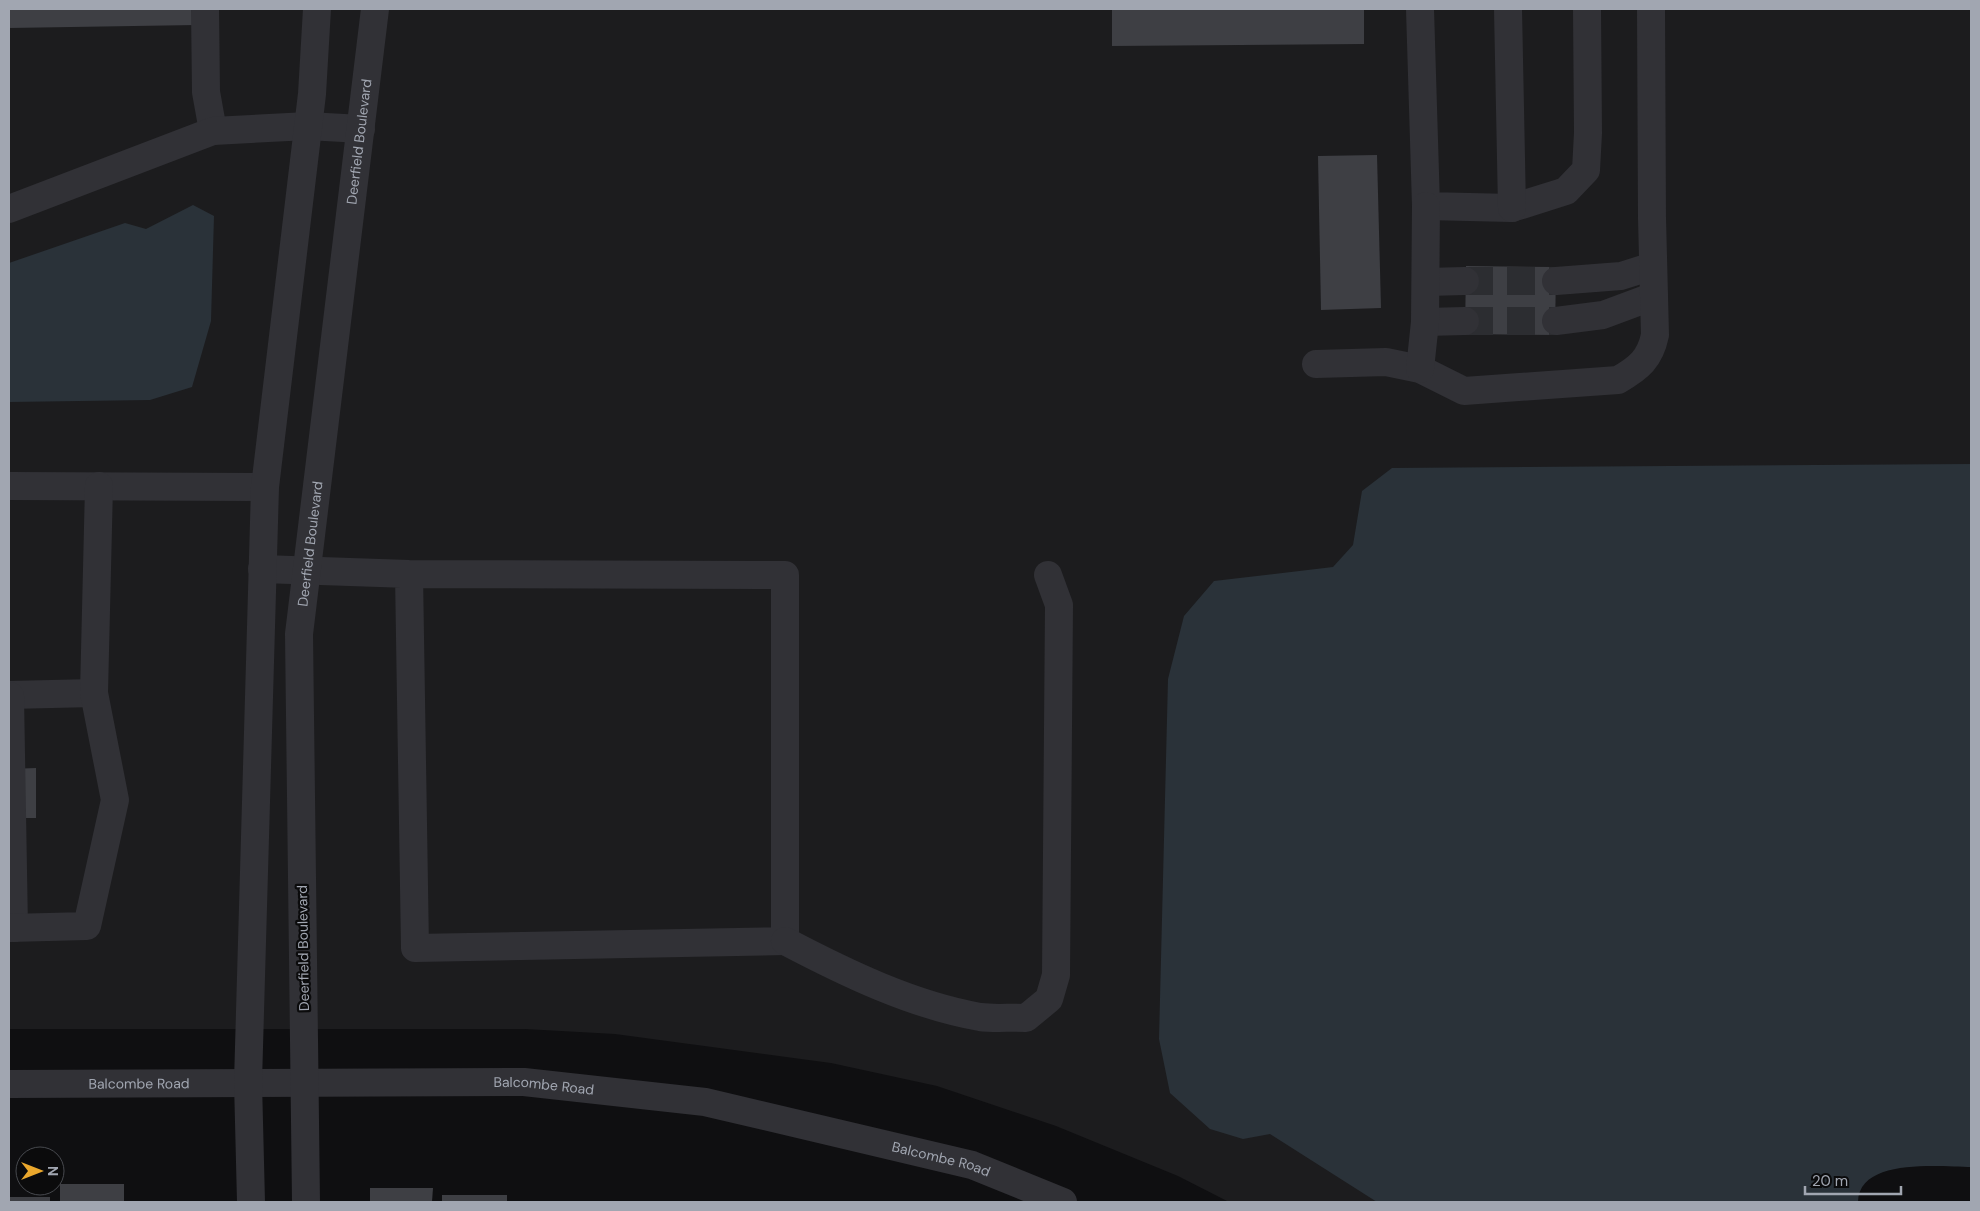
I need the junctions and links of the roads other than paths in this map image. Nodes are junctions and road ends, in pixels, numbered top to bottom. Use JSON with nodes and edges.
{"nodes":[{"id":1,"x":205,"y":9,"type":"edge"},
{"id":2,"x":317,"y":9,"type":"edge"},
{"id":3,"x":375,"y":9,"type":"edge"},
{"id":4,"x":1420,"y":9,"type":"edge"},
{"id":5,"x":1508,"y":9,"type":"edge"},
{"id":6,"x":1586,"y":9,"type":"edge"},
{"id":7,"x":1651,"y":9,"type":"edge"},
{"id":8,"x":308,"y":126,"type":"junction"},
{"id":9,"x":361,"y":129,"type":"junction"},
{"id":10,"x":213,"y":131,"type":"junction"},
{"id":11,"x":1426,"y":206,"type":"junction"},
{"id":12,"x":1512,"y":208,"type":"junction"},
{"id":13,"x":9,"y":209,"type":"edge"},
{"id":14,"x":1653,"y":266,"type":"junction"},
{"id":15,"x":1465,"y":281,"type":"tunnel mouth"},
{"id":16,"x":1556,"y":281,"type":"tunnel mouth"},
{"id":17,"x":1426,"y":282,"type":"junction"},
{"id":18,"x":1654,"y":296,"type":"junction"},
{"id":19,"x":1465,"y":320,"type":"tunnel mouth"},
{"id":20,"x":1556,"y":320,"type":"tunnel mouth"},
{"id":21,"x":1425,"y":322,"type":"junction"},
{"id":22,"x":1316,"y":364,"type":"dead end"},
{"id":23,"x":1420,"y":369,"type":"junction"},
{"id":24,"x":9,"y":486,"type":"edge"},
{"id":25,"x":99,"y":486,"type":"junction"},
{"id":26,"x":265,"y":487,"type":"junction"},
{"id":27,"x":262,"y":569,"type":"junction"},
{"id":28,"x":307,"y":569,"type":"junction"},
{"id":29,"x":409,"y":574,"type":"junction"},
{"id":30,"x":1048,"y":575,"type":"dead end"},
{"id":31,"x":94,"y":693,"type":"junction"},
{"id":32,"x":9,"y":696,"type":"edge"},
{"id":33,"x":11,"y":928,"type":"edge"},
{"id":34,"x":785,"y":941,"type":"junction"},
{"id":35,"x":248,"y":1082,"type":"junction"},
{"id":36,"x":305,"y":1082,"type":"junction"},
{"id":37,"x":9,"y":1084,"type":"edge"},
{"id":38,"x":250,"y":1202,"type":"edge"},
{"id":39,"x":306,"y":1202,"type":"edge"},
{"id":40,"x":1063,"y":1202,"type":"edge"}],
"edges":[{"from":1,"to":10,"type":"street"},
{"from":2,"to":8,"type":"street"},
{"from":3,"to":9,"type":"street","name":"Deerfield Boulevard"},
{"from":4,"to":11,"type":"street"},
{"from":5,"to":12,"type":"street"},
{"from":6,"to":12,"type":"street"},
{"from":7,"to":14,"type":"street"},
{"from":8,"to":9,"type":"street"},
{"from":8,"to":10,"type":"street"},
{"from":8,"to":26,"type":"street"},
{"from":9,"to":28,"type":"street","name":"Deerfield Boulevard"},
{"from":10,"to":13,"type":"street"},
{"from":11,"to":12,"type":"street"},
{"from":11,"to":17,"type":"street"},
{"from":14,"to":16,"type":"street"},
{"from":14,"to":18,"type":"street"},
{"from":15,"to":17,"type":"street"},
{"from":17,"to":21,"type":"street"},
{"from":18,"to":20,"type":"street"},
{"from":18,"to":23,"type":"street"},
{"from":19,"to":21,"type":"street"},
{"from":21,"to":23,"type":"street"},
{"from":22,"to":23,"type":"street"},
{"from":24,"to":25,"type":"street"},
{"from":25,"to":26,"type":"street"},
{"from":25,"to":31,"type":"street"},
{"from":26,"to":27,"type":"street"},
{"from":27,"to":28,"type":"street"},
{"from":27,"to":35,"type":"street"},
{"from":28,"to":29,"type":"street"},
{"from":28,"to":36,"type":"street","name":"Deerfield Boulevard"},
{"from":29,"to":34,"type":"street"},
{"from":29,"to":34,"type":"street"},
{"from":30,"to":34,"type":"street"},
{"from":31,"to":32,"type":"street"},
{"from":31,"to":33,"type":"street"},
{"from":32,"to":33,"type":"street"},
{"from":35,"to":36,"type":"street","name":"Balcombe Road"},
{"from":35,"to":37,"type":"street","name":"Balcombe Road"},
{"from":35,"to":38,"type":"street"},
{"from":36,"to":39,"type":"street","name":"Deerfield Boulevard"},
{"from":36,"to":40,"type":"street","name":"Balcombe Road"}]}
